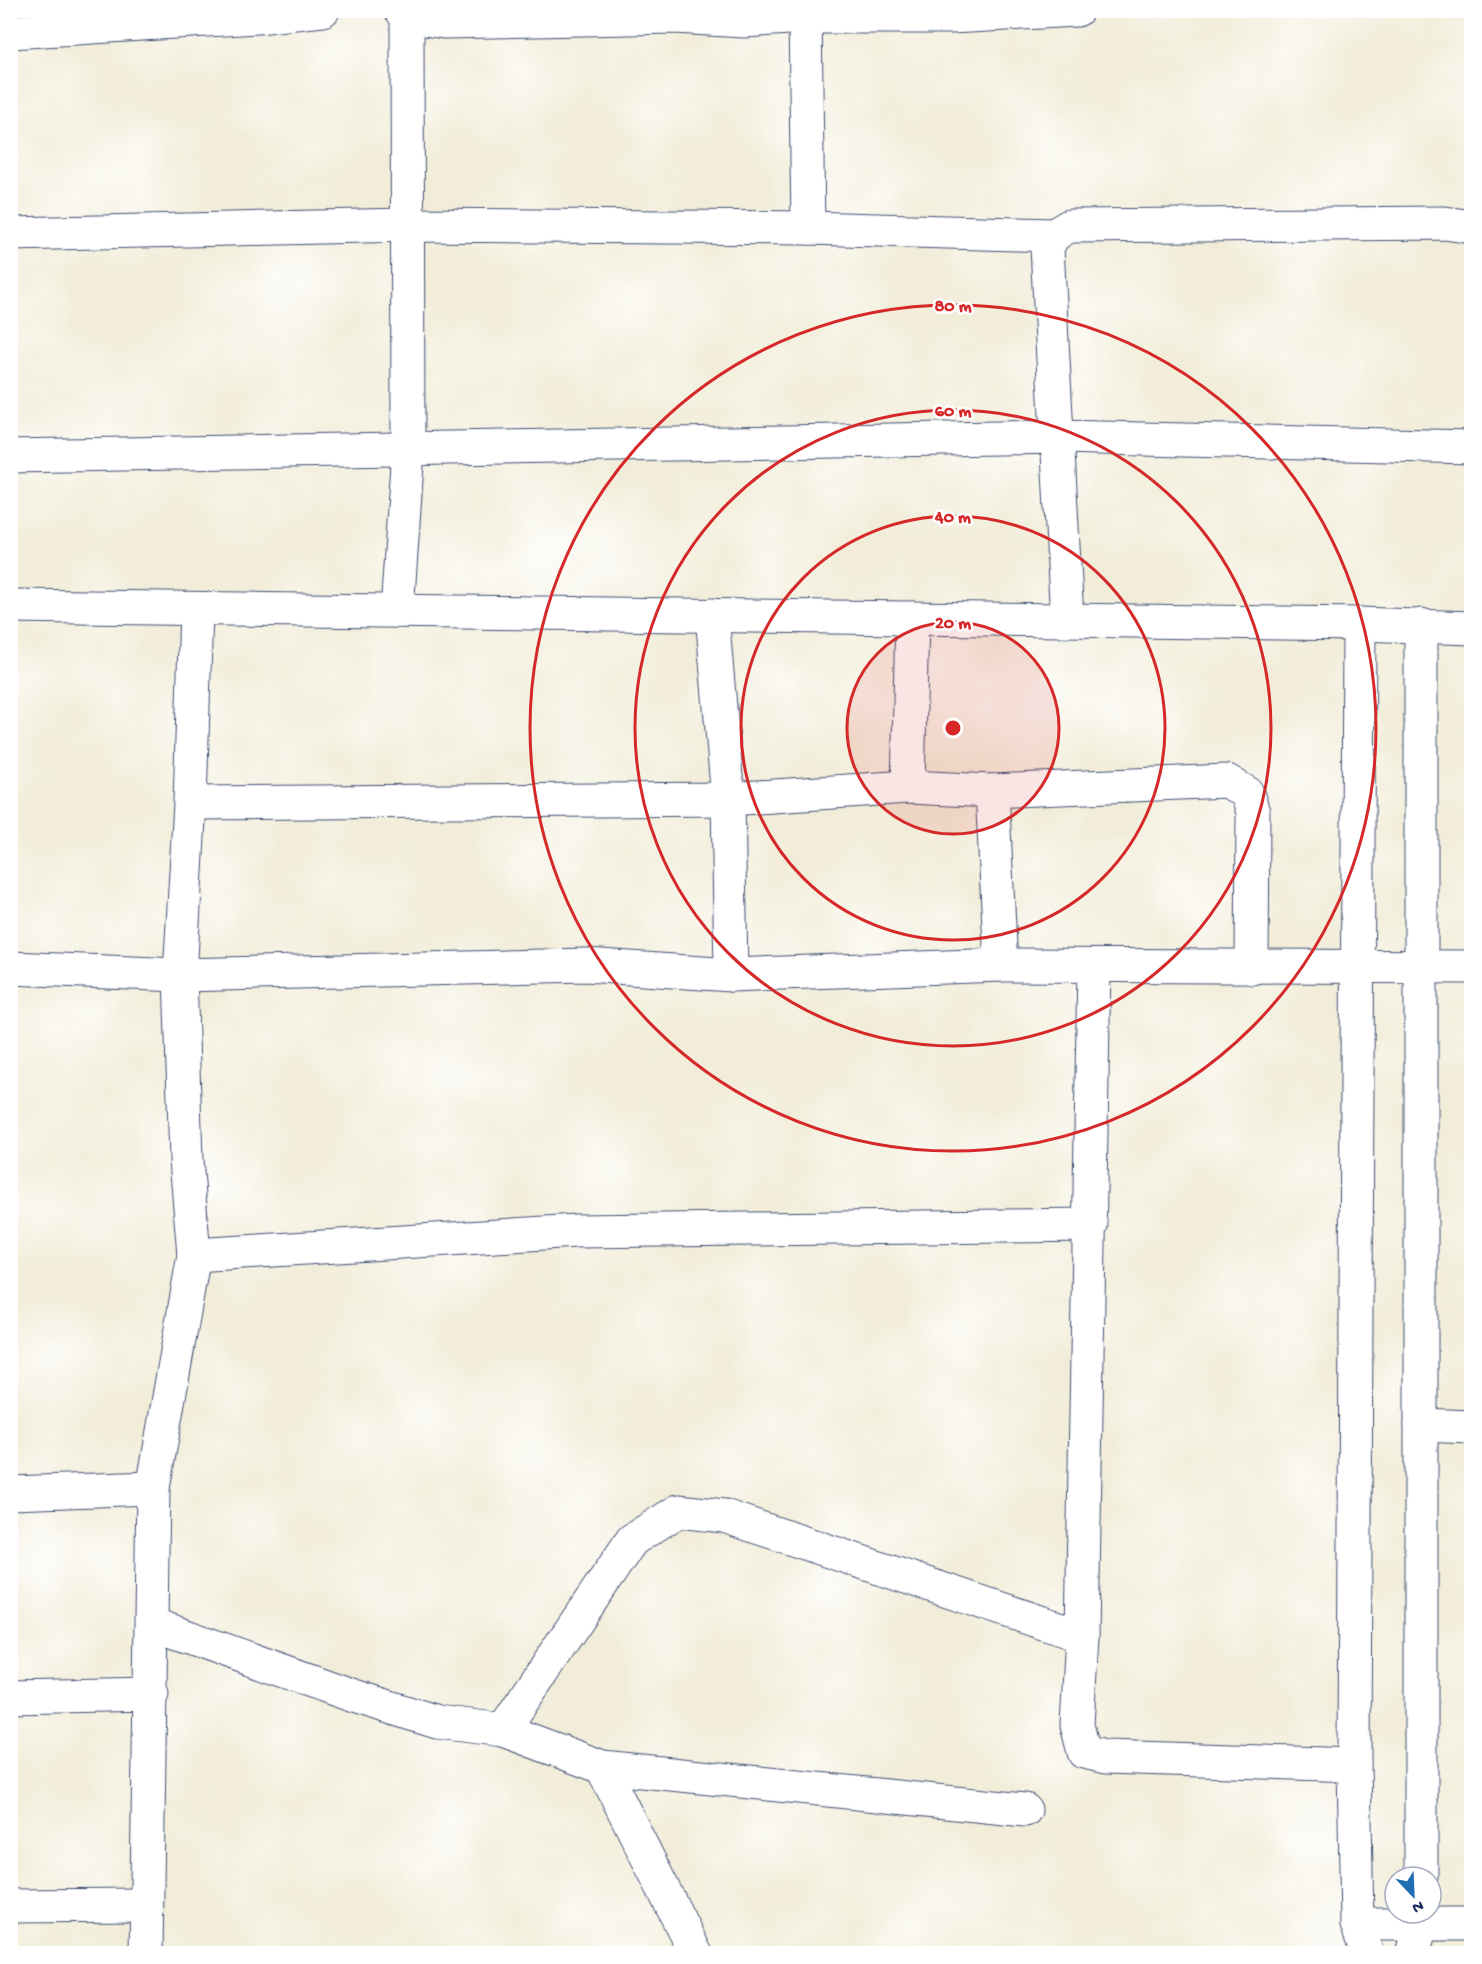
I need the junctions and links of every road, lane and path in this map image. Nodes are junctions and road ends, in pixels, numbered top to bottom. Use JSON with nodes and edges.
{"nodes":[{"id":1,"x":324,"y":10,"type":"edge"},
{"id":2,"x":1077,"y":10,"type":"edge"},
{"id":3,"x":404,"y":13,"type":"edge"},
{"id":4,"x":674,"y":14,"type":"edge"},
{"id":5,"x":951,"y":14,"type":"edge"},
{"id":6,"x":805,"y":17,"type":"junction"},
{"id":7,"x":10,"y":32,"type":"edge"},
{"id":8,"x":407,"y":225,"type":"junction"},
{"id":9,"x":808,"y":228,"type":"junction"},
{"id":10,"x":1470,"y":231,"type":"edge"},
{"id":11,"x":10,"y":234,"type":"edge"},
{"id":12,"x":1054,"y":235,"type":"junction"},
{"id":13,"x":1058,"y":437,"type":"junction"},
{"id":14,"x":1472,"y":447,"type":"edge"},
{"id":15,"x":408,"y":450,"type":"junction"},
{"id":16,"x":10,"y":456,"type":"edge"},
{"id":17,"x":10,"y":606,"type":"edge"},
{"id":18,"x":196,"y":609,"type":"junction"},
{"id":19,"x":397,"y":611,"type":"junction"},
{"id":20,"x":712,"y":615,"type":"junction"},
{"id":21,"x":912,"y":618,"type":"junction"},
{"id":22,"x":1067,"y":620,"type":"junction"},
{"id":23,"x":1359,"y":624,"type":"junction"},
{"id":24,"x":1421,"y":625,"type":"junction"},
{"id":25,"x":1472,"y":628,"type":"edge"},
{"id":26,"x":908,"y":787,"type":"junction"},
{"id":27,"x":992,"y":791,"type":"junction"},
{"id":28,"x":728,"y":799,"type":"junction"},
{"id":29,"x":190,"y":802,"type":"junction"},
{"id":30,"x":1001,"y":965,"type":"junction"},
{"id":31,"x":1094,"y":966,"type":"junction"},
{"id":32,"x":1472,"y":967,"type":"edge"},
{"id":33,"x":10,"y":968,"type":"edge"},
{"id":34,"x":1252,"y":968,"type":"junction"},
{"id":35,"x":1357,"y":968,"type":"junction"},
{"id":36,"x":1421,"y":968,"type":"junction"},
{"id":37,"x":180,"y":975,"type":"junction"},
{"id":38,"x":731,"y":975,"type":"junction"},
{"id":39,"x":1091,"y":1225,"type":"junction"},
{"id":40,"x":194,"y":1255,"type":"junction"},
{"id":41,"x":1421,"y":1425,"type":"junction"},
{"id":42,"x":1472,"y":1427,"type":"edge"},
{"id":43,"x":153,"y":1488,"type":"junction"},
{"id":44,"x":10,"y":1493,"type":"edge"},
{"id":45,"x":152,"y":1624,"type":"junction"},
{"id":46,"x":1082,"y":1636,"type":"junction"},
{"id":47,"x":152,"y":1694,"type":"junction"},
{"id":48,"x":10,"y":1697,"type":"edge"},
{"id":49,"x":503,"y":1731,"type":"junction"},
{"id":50,"x":1354,"y":1765,"type":"junction"},
{"id":51,"x":602,"y":1767,"type":"junction"},
{"id":52,"x":1025,"y":1810,"type":"dead end"},
{"id":53,"x":1421,"y":1865,"type":"edge"},
{"id":54,"x":145,"y":1905,"type":"junction"},
{"id":55,"x":10,"y":1906,"type":"edge"},
{"id":56,"x":1472,"y":1924,"type":"edge"},
{"id":57,"x":1418,"y":1930,"type":"edge"},
{"id":58,"x":1362,"y":1939,"type":"edge"},
{"id":59,"x":146,"y":1953,"type":"edge"},
{"id":60,"x":696,"y":1953,"type":"edge"}],
"edges":[{"from":1,"to":7,"type":"street"},
{"from":2,"to":5,"type":"street"},
{"from":3,"to":4,"type":"street"},
{"from":3,"to":8,"type":"street"},
{"from":4,"to":6,"type":"street"},
{"from":5,"to":6,"type":"street"},
{"from":6,"to":9,"type":"street"},
{"from":8,"to":9,"type":"street"},
{"from":8,"to":11,"type":"street"},
{"from":8,"to":15,"type":"street"},
{"from":9,"to":12,"type":"street"},
{"from":10,"to":12,"type":"street"},
{"from":12,"to":13,"type":"street"},
{"from":13,"to":14,"type":"street"},
{"from":13,"to":15,"type":"street"},
{"from":13,"to":22,"type":"street"},
{"from":15,"to":16,"type":"street"},
{"from":15,"to":19,"type":"street"},
{"from":17,"to":18,"type":"street"},
{"from":18,"to":19,"type":"street"},
{"from":18,"to":29,"type":"street"},
{"from":19,"to":20,"type":"street"},
{"from":20,"to":21,"type":"street"},
{"from":20,"to":28,"type":"street"},
{"from":21,"to":22,"type":"street"},
{"from":21,"to":26,"type":"street"},
{"from":22,"to":23,"type":"street"},
{"from":23,"to":24,"type":"street"},
{"from":23,"to":35,"type":"street"},
{"from":24,"to":25,"type":"street"},
{"from":24,"to":36,"type":"street"},
{"from":26,"to":27,"type":"street"},
{"from":26,"to":28,"type":"street"},
{"from":27,"to":30,"type":"street"},
{"from":27,"to":34,"type":"street"},
{"from":28,"to":29,"type":"street"},
{"from":28,"to":38,"type":"street"},
{"from":29,"to":37,"type":"street"},
{"from":30,"to":31,"type":"street"},
{"from":30,"to":38,"type":"street"},
{"from":31,"to":34,"type":"street"},
{"from":31,"to":39,"type":"street"},
{"from":32,"to":36,"type":"street"},
{"from":33,"to":37,"type":"street"},
{"from":34,"to":35,"type":"street"},
{"from":35,"to":36,"type":"street"},
{"from":35,"to":50,"type":"street"},
{"from":36,"to":41,"type":"street"},
{"from":37,"to":38,"type":"street"},
{"from":37,"to":40,"type":"street"},
{"from":39,"to":40,"type":"street"},
{"from":39,"to":46,"type":"street"},
{"from":40,"to":43,"type":"street"},
{"from":41,"to":42,"type":"street"},
{"from":41,"to":53,"type":"street"},
{"from":43,"to":44,"type":"street"},
{"from":43,"to":45,"type":"street"},
{"from":45,"to":47,"type":"street"},
{"from":45,"to":49,"type":"street"},
{"from":46,"to":49,"type":"street"},
{"from":46,"to":50,"type":"street"},
{"from":47,"to":48,"type":"street"},
{"from":47,"to":54,"type":"street"},
{"from":49,"to":51,"type":"street"},
{"from":50,"to":58,"type":"street"},
{"from":51,"to":52,"type":"street"},
{"from":51,"to":60,"type":"street"},
{"from":54,"to":55,"type":"street"},
{"from":54,"to":59,"type":"street"},
{"from":56,"to":57,"type":"street"},
{"from":57,"to":58,"type":"street"}]}
